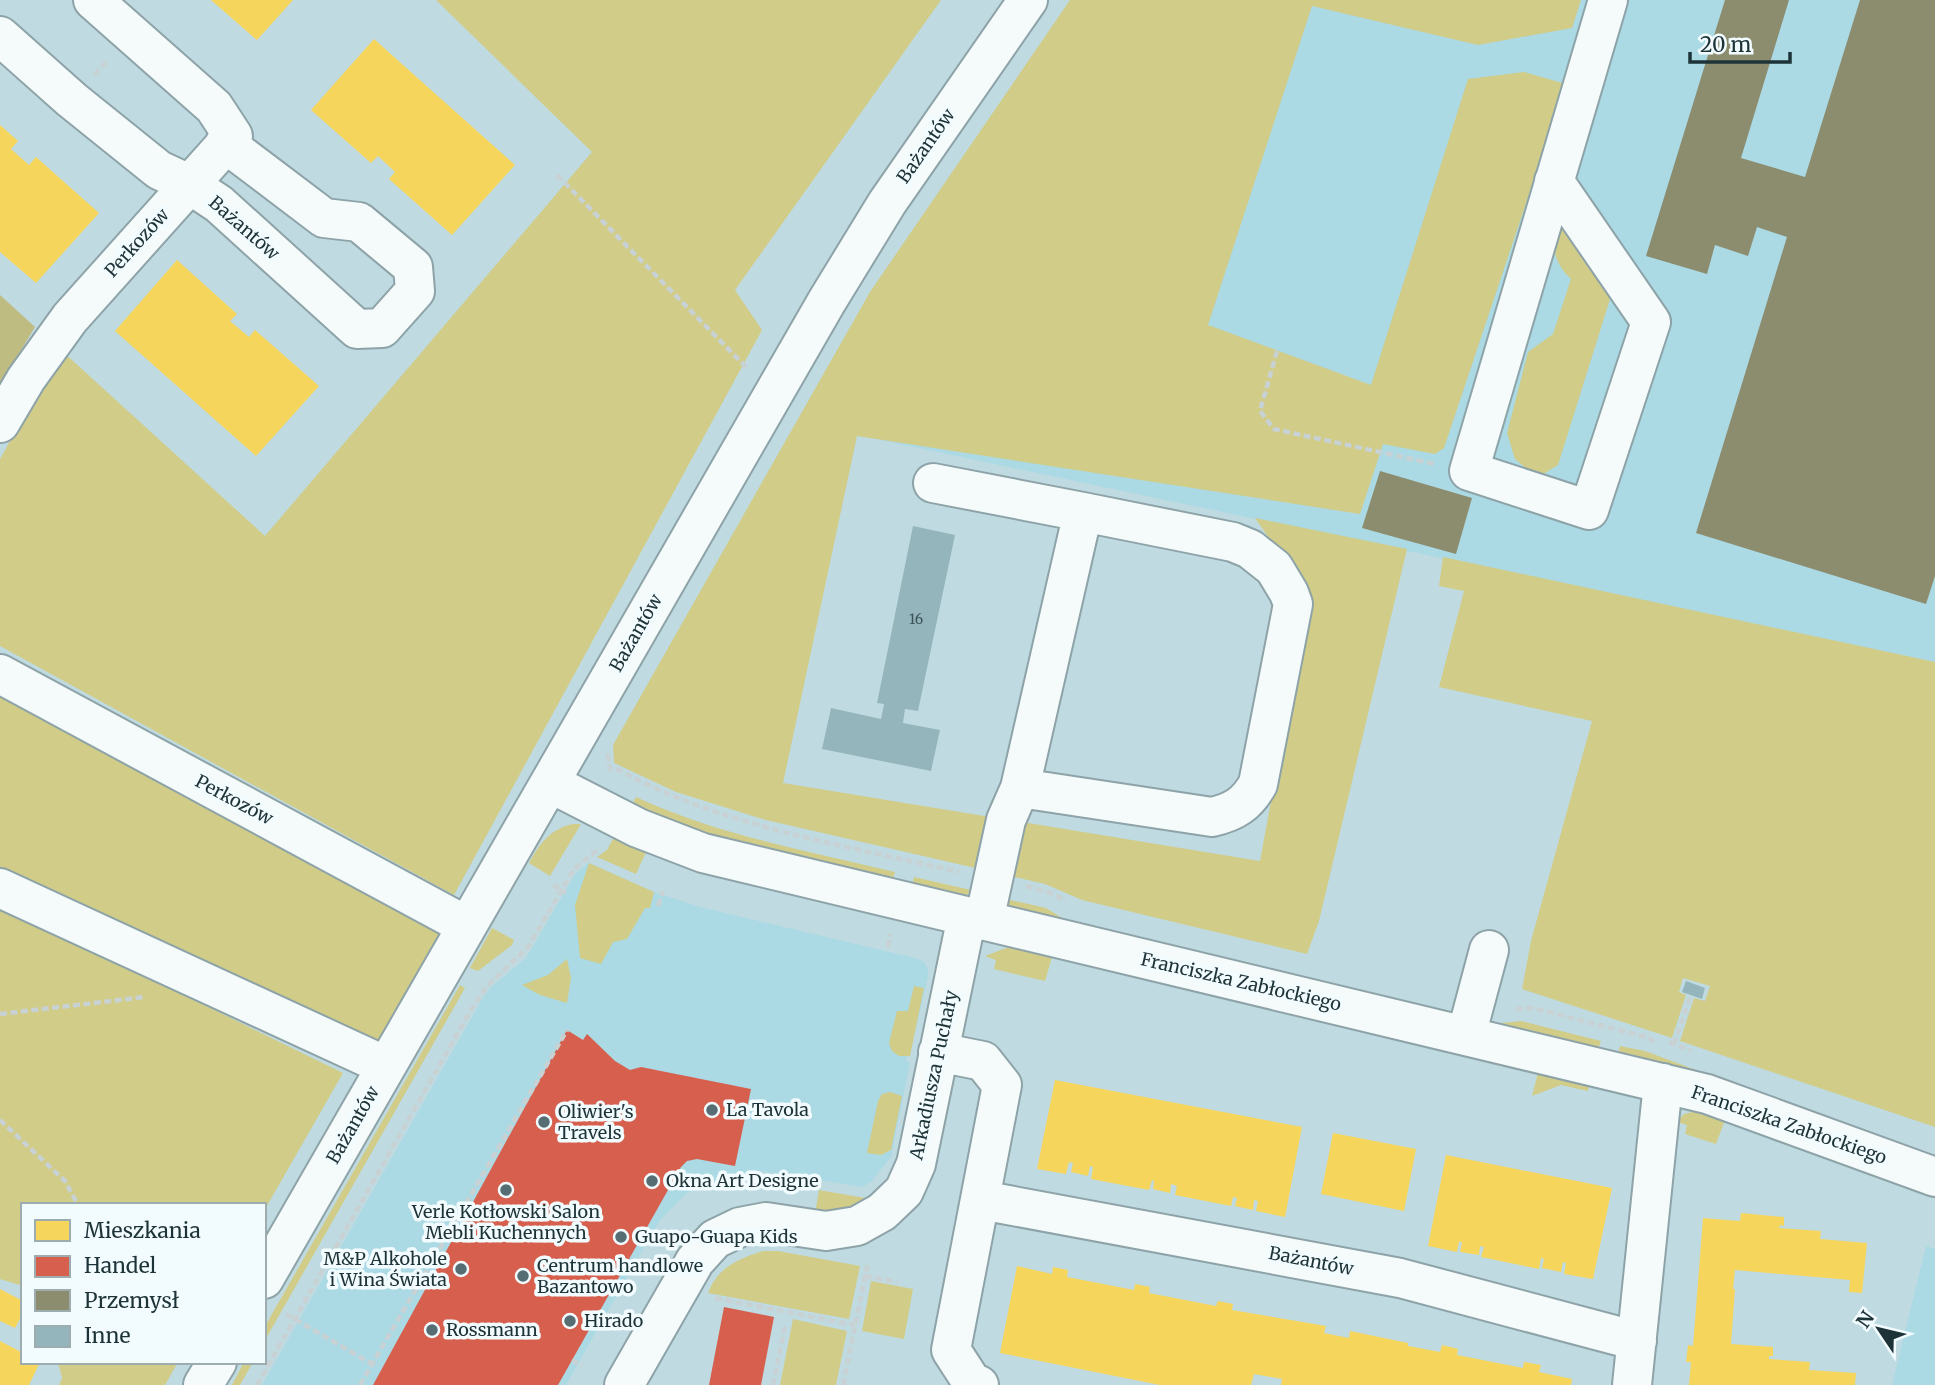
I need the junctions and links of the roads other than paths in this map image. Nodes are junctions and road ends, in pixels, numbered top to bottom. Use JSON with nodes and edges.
{"nodes":[{"id":1,"x":93,"y":0,"type":"edge"},
{"id":2,"x":1028,"y":0,"type":"edge"},
{"id":3,"x":1608,"y":0,"type":"edge"},
{"id":4,"x":0,"y":36,"type":"edge"},
{"id":5,"x":229,"y":139,"type":"junction"},
{"id":6,"x":1554,"y":181,"type":"junction"},
{"id":7,"x":189,"y":184,"type":"junction"},
{"id":8,"x":0,"y":423,"type":"edge"},
{"id":9,"x":933,"y":483,"type":"dead end"},
{"id":10,"x":1083,"y":512,"type":"junction"},
{"id":11,"x":0,"y":674,"type":"edge"},
{"id":12,"x":550,"y":783,"type":"junction"},
{"id":13,"x":1020,"y":788,"type":"junction"},
{"id":14,"x":0,"y":888,"type":"edge"},
{"id":15,"x":975,"y":919,"type":"junction"},
{"id":16,"x":467,"y":926,"type":"junction"},
{"id":17,"x":1489,"y":950,"type":"dead end"},
{"id":18,"x":1466,"y":1036,"type":"junction"},
{"id":19,"x":938,"y":1052,"type":"junction"},
{"id":20,"x":386,"y":1066,"type":"junction"},
{"id":21,"x":1663,"y":1083,"type":"junction"},
{"id":22,"x":1935,"y":1177,"type":"edge"},
{"id":23,"x":981,"y":1199,"type":"junction"},
{"id":24,"x":266,"y":1276,"type":"edge"},
{"id":25,"x":1637,"y":1341,"type":"junction"},
{"id":26,"x":215,"y":1364,"type":"edge"},
{"id":27,"x":204,"y":1385,"type":"edge"},
{"id":28,"x":624,"y":1385,"type":"edge"},
{"id":29,"x":979,"y":1385,"type":"edge"},
{"id":30,"x":1632,"y":1385,"type":"edge"}],
"edges":[{"from":1,"to":5,"type":"street","name":"Bażantów"},
{"from":2,"to":12,"type":"street","name":"Bażantów"},
{"from":3,"to":6,"type":"street"},
{"from":4,"to":7,"type":"street","name":"Bażantów"},
{"from":5,"to":7,"type":"street","name":"Perkozów"},
{"from":5,"to":7,"type":"street","name":"Bażantów"},
{"from":6,"to":6,"type":"street"},
{"from":7,"to":8,"type":"street","name":"Perkozów"},
{"from":9,"to":10,"type":"street"},
{"from":10,"to":13,"type":"street","name":"Arkadiusza Puchały"},
{"from":10,"to":13,"type":"street"},
{"from":11,"to":16,"type":"street","name":"Perkozów"},
{"from":12,"to":15,"type":"street","name":"Franciszka Zabłockiego"},
{"from":12,"to":16,"type":"street","name":"Bażantów"},
{"from":13,"to":15,"type":"street","name":"Arkadiusza Puchały"},
{"from":14,"to":20,"type":"street"},
{"from":15,"to":18,"type":"street","name":"Franciszka Zabłockiego"},
{"from":15,"to":19,"type":"street","name":"Arkadiusza Puchały"},
{"from":16,"to":20,"type":"street","name":"Bażantów"},
{"from":17,"to":18,"type":"street"},
{"from":18,"to":21,"type":"street","name":"Franciszka Zabłockiego"},
{"from":19,"to":23,"type":"street"},
{"from":19,"to":28,"type":"street","name":"Arkadiusza Puchały"},
{"from":20,"to":24,"type":"street","name":"Bażantów"},
{"from":21,"to":22,"type":"street","name":"Franciszka Zabłockiego"},
{"from":21,"to":25,"type":"street"},
{"from":23,"to":25,"type":"street","name":"Bażantów"},
{"from":23,"to":29,"type":"street"},
{"from":25,"to":30,"type":"street"},
{"from":26,"to":27,"type":"street"}]}
